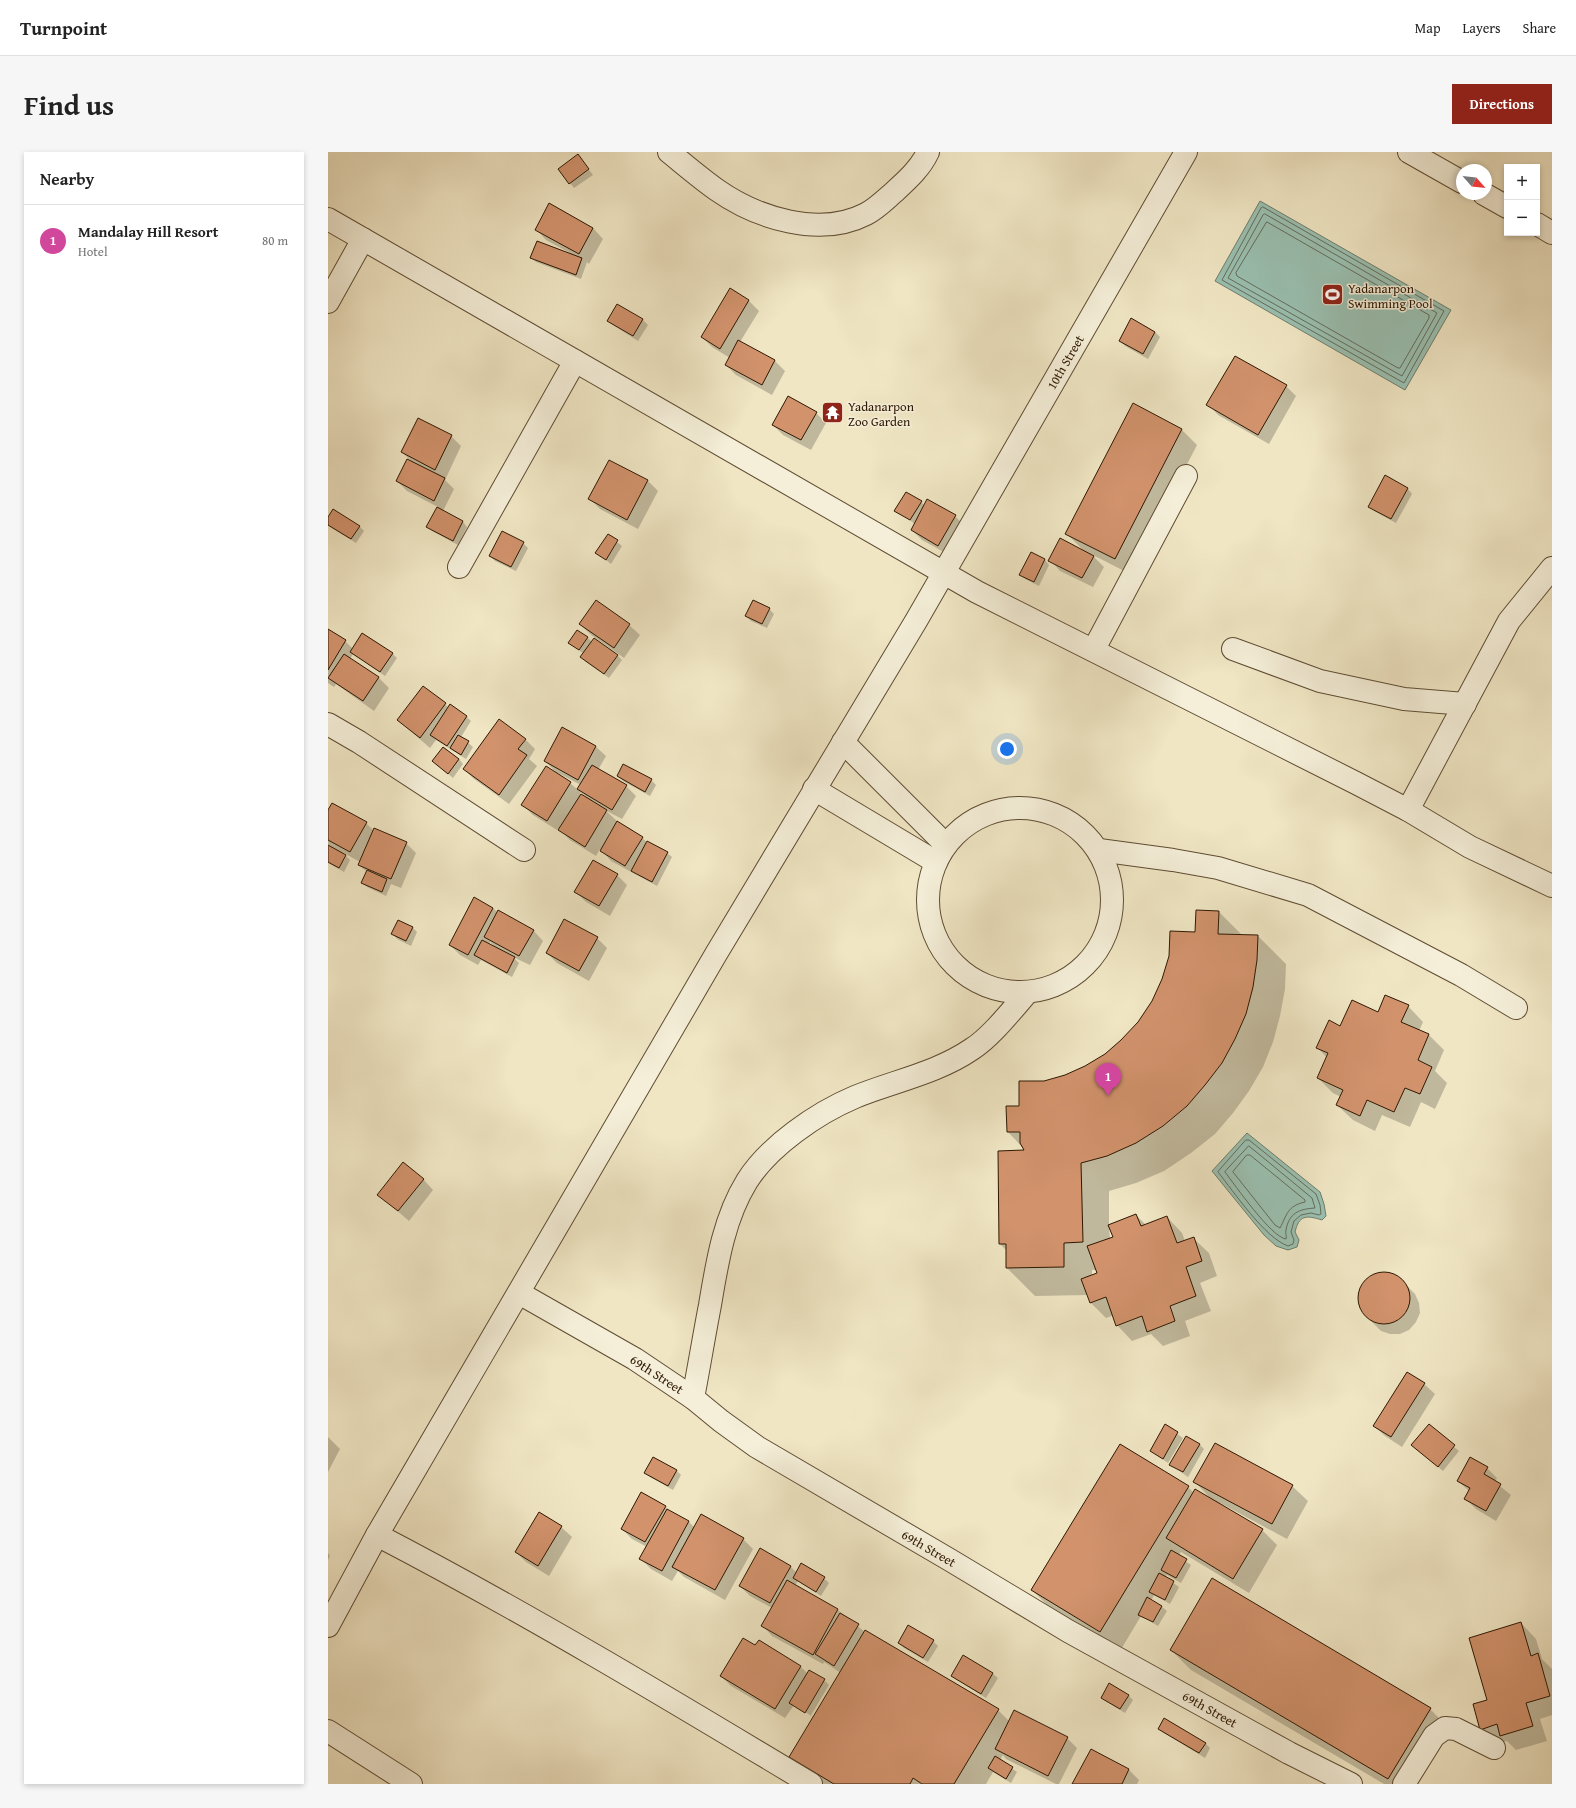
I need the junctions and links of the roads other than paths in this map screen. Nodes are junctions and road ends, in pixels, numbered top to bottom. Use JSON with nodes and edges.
{"nodes":[{"id":1,"x":669,"y":152,"type":"edge"},
{"id":2,"x":928,"y":152,"type":"edge"},
{"id":3,"x":1186,"y":152,"type":"edge"},
{"id":4,"x":1409,"y":152,"type":"edge"},
{"id":5,"x":1456,"y":179,"type":"edge"},
{"id":6,"x":1492,"y":199,"type":"edge"},
{"id":7,"x":1504,"y":205,"type":"edge"},
{"id":8,"x":328,"y":219,"type":"edge"},
{"id":9,"x":1540,"y":226,"type":"edge"},
{"id":10,"x":1552,"y":233,"type":"edge"},
{"id":11,"x":363,"y":239,"type":"junction"},
{"id":12,"x":328,"y":302,"type":"edge"},
{"id":13,"x":575,"y":361,"type":"junction"},
{"id":14,"x":1186,"y":476,"type":"dead end"},
{"id":15,"x":459,"y":567,"type":"dead end"},
{"id":16,"x":1552,"y":568,"type":"edge"},
{"id":17,"x":944,"y":573,"type":"junction"},
{"id":18,"x":1094,"y":649,"type":"junction"},
{"id":19,"x":1233,"y":649,"type":"dead end"},
{"id":20,"x":1464,"y":704,"type":"junction"},
{"id":21,"x":328,"y":724,"type":"edge"},
{"id":22,"x":843,"y":742,"type":"junction"},
{"id":23,"x":814,"y":790,"type":"junction"},
{"id":24,"x":1408,"y":810,"type":"junction"},
{"id":25,"x":524,"y":850,"type":"dead end"},
{"id":26,"x":1098,"y":850,"type":"junction"},
{"id":27,"x":941,"y":853,"type":"junction"},
{"id":28,"x":1552,"y":886,"type":"edge"},
{"id":29,"x":1027,"y":993,"type":"junction"},
{"id":30,"x":1516,"y":1008,"type":"dead end"},
{"id":31,"x":519,"y":1294,"type":"junction"},
{"id":32,"x":694,"y":1398,"type":"junction"},
{"id":33,"x":377,"y":1535,"type":"junction"},
{"id":34,"x":328,"y":1626,"type":"edge"},
{"id":35,"x":328,"y":1731,"type":"edge"},
{"id":36,"x":1494,"y":1748,"type":"dead end"},
{"id":37,"x":411,"y":1784,"type":"edge"},
{"id":38,"x":811,"y":1784,"type":"edge"},
{"id":39,"x":1351,"y":1784,"type":"edge"},
{"id":40,"x":1404,"y":1784,"type":"edge"}],
"edges":[{"from":1,"to":2,"type":"street"},
{"from":3,"to":17,"type":"street","name":"10th Street"},
{"from":4,"to":5,"type":"street"},
{"from":6,"to":7,"type":"street"},
{"from":8,"to":11,"type":"street"},
{"from":9,"to":10,"type":"street"},
{"from":11,"to":12,"type":"street"},
{"from":11,"to":13,"type":"street"},
{"from":13,"to":15,"type":"street"},
{"from":13,"to":17,"type":"street"},
{"from":14,"to":18,"type":"street"},
{"from":16,"to":20,"type":"street"},
{"from":17,"to":18,"type":"street"},
{"from":17,"to":22,"type":"street","name":"10th Street"},
{"from":18,"to":24,"type":"street"},
{"from":19,"to":20,"type":"street"},
{"from":20,"to":24,"type":"street"},
{"from":21,"to":25,"type":"street"},
{"from":22,"to":23,"type":"street","name":"10th Street"},
{"from":22,"to":27,"type":"street"},
{"from":23,"to":27,"type":"street"},
{"from":23,"to":31,"type":"street","name":"10th Street"},
{"from":24,"to":28,"type":"street"},
{"from":26,"to":27,"type":"street"},
{"from":26,"to":29,"type":"street"},
{"from":26,"to":30,"type":"street"},
{"from":27,"to":29,"type":"street"},
{"from":29,"to":32,"type":"street"},
{"from":31,"to":32,"type":"street","name":"69th Street"},
{"from":31,"to":33,"type":"street","name":"10th Street"},
{"from":32,"to":39,"type":"street","name":"69th Street"},
{"from":33,"to":34,"type":"street","name":"10th Street"},
{"from":33,"to":38,"type":"street"},
{"from":35,"to":37,"type":"street"},
{"from":36,"to":40,"type":"street"}]}
